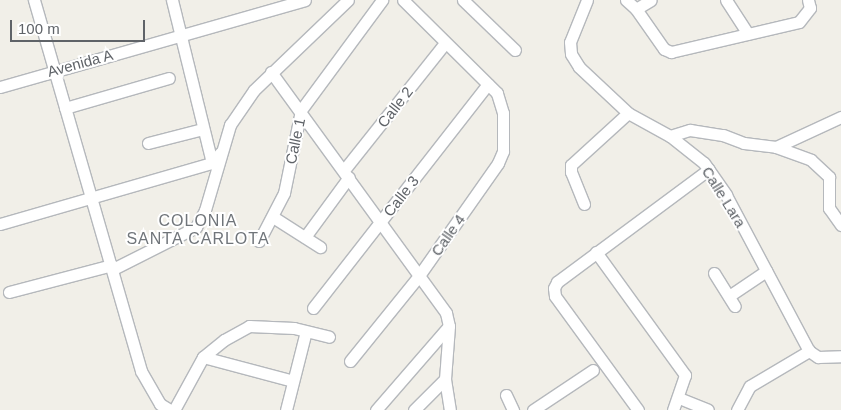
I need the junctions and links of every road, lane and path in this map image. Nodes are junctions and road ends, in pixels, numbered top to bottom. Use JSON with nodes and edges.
{"nodes":[{"id":1,"x":34,"y":0,"type":"edge"},
{"id":2,"x":172,"y":0,"type":"edge"},
{"id":3,"x":303,"y":0,"type":"edge"},
{"id":4,"x":348,"y":0,"type":"edge"},
{"id":5,"x":382,"y":0,"type":"edge"},
{"id":6,"x":403,"y":0,"type":"edge"},
{"id":7,"x":463,"y":0,"type":"edge"},
{"id":8,"x":587,"y":0,"type":"edge"},
{"id":9,"x":626,"y":0,"type":"edge"},
{"id":10,"x":651,"y":0,"type":"edge"},
{"id":11,"x":726,"y":0,"type":"edge"},
{"id":12,"x":808,"y":0,"type":"edge"},
{"id":13,"x":636,"y":9,"type":"junction"},
{"id":14,"x":748,"y":34,"type":"junction"},
{"id":15,"x":180,"y":37,"type":"junction"},
{"id":16,"x":445,"y":43,"type":"junction"},
{"id":17,"x":515,"y":50,"type":"dead end"},
{"id":18,"x":54,"y":70,"type":"junction"},
{"id":19,"x":271,"y":72,"type":"junction"},
{"id":20,"x":169,"y":78,"type":"dead end"},
{"id":21,"x":488,"y":84,"type":"junction"},
{"id":22,"x":0,"y":87,"type":"edge"},
{"id":23,"x":66,"y":108,"type":"junction"},
{"id":24,"x":301,"y":110,"type":"junction"},
{"id":25,"x":628,"y":113,"type":"junction"},
{"id":26,"x":841,"y":117,"type":"edge"},
{"id":27,"x":204,"y":129,"type":"junction"},
{"id":28,"x":670,"y":136,"type":"junction"},
{"id":29,"x":148,"y":143,"type":"dead end"},
{"id":30,"x":223,"y":147,"type":"junction"},
{"id":31,"x":776,"y":148,"type":"junction"},
{"id":32,"x":212,"y":163,"type":"junction"},
{"id":33,"x":709,"y":170,"type":"junction"},
{"id":34,"x":347,"y":174,"type":"junction"},
{"id":35,"x":93,"y":199,"type":"junction"},
{"id":36,"x":584,"y":204,"type":"dead end"},
{"id":37,"x":273,"y":217,"type":"junction"},
{"id":38,"x":380,"y":223,"type":"junction"},
{"id":39,"x":0,"y":224,"type":"edge"},
{"id":40,"x":841,"y":225,"type":"edge"},
{"id":41,"x":304,"y":237,"type":"junction"},
{"id":42,"x":259,"y":241,"type":"dead end"},
{"id":43,"x":320,"y":247,"type":"dead end"},
{"id":44,"x":596,"y":252,"type":"junction"},
{"id":45,"x":112,"y":267,"type":"junction"},
{"id":46,"x":766,"y":271,"type":"junction"},
{"id":47,"x":714,"y":273,"type":"dead end"},
{"id":48,"x":418,"y":277,"type":"junction"},
{"id":49,"x":9,"y":292,"type":"dead end"},
{"id":50,"x":314,"y":308,"type":"dead end"},
{"id":51,"x":450,"y":326,"type":"junction"},
{"id":52,"x":306,"y":331,"type":"junction"},
{"id":53,"x":330,"y":337,"type":"dead end"},
{"id":54,"x":809,"y":351,"type":"junction"},
{"id":55,"x":841,"y":356,"type":"edge"},
{"id":56,"x":203,"y":357,"type":"junction"},
{"id":57,"x":350,"y":362,"type":"dead end"},
{"id":58,"x":593,"y":370,"type":"dead end"},
{"id":59,"x":445,"y":379,"type":"junction"},
{"id":60,"x":292,"y":381,"type":"junction"},
{"id":61,"x":506,"y":395,"type":"dead end"},
{"id":62,"x":679,"y":398,"type":"junction"},
{"id":63,"x":634,"y":408,"type":"edge"},
{"id":64,"x":375,"y":409,"type":"edge"},
{"id":65,"x":169,"y":410,"type":"edge"},
{"id":66,"x":286,"y":410,"type":"edge"},
{"id":67,"x":414,"y":410,"type":"edge"},
{"id":68,"x":450,"y":410,"type":"edge"},
{"id":69,"x":513,"y":410,"type":"edge"},
{"id":70,"x":533,"y":410,"type":"edge"},
{"id":71,"x":673,"y":410,"type":"edge"},
{"id":72,"x":708,"y":410,"type":"edge"},
{"id":73,"x":737,"y":410,"type":"edge"}],
"edges":[{"from":1,"to":18,"type":"street"},
{"from":2,"to":15,"type":"street"},
{"from":3,"to":15,"type":"street","name":"Avenida A"},
{"from":4,"to":19,"type":"street"},
{"from":5,"to":24,"type":"street","name":"Calle 1"},
{"from":6,"to":16,"type":"street"},
{"from":7,"to":17,"type":"street"},
{"from":8,"to":25,"type":"street","name":"Calle Lara"},
{"from":9,"to":13,"type":"street"},
{"from":10,"to":13,"type":"street"},
{"from":11,"to":14,"type":"street"},
{"from":12,"to":14,"type":"street"},
{"from":13,"to":14,"type":"street"},
{"from":15,"to":18,"type":"street","name":"Avenida A"},
{"from":15,"to":27,"type":"street"},
{"from":16,"to":21,"type":"street"},
{"from":16,"to":34,"type":"street","name":"Calle 2"},
{"from":18,"to":22,"type":"street","name":"Avenida A"},
{"from":18,"to":23,"type":"street"},
{"from":19,"to":24,"type":"street"},
{"from":19,"to":30,"type":"street"},
{"from":20,"to":23,"type":"street"},
{"from":21,"to":38,"type":"street","name":"Calle 3"},
{"from":21,"to":48,"type":"street","name":"Calle 4"},
{"from":23,"to":35,"type":"street"},
{"from":24,"to":34,"type":"street"},
{"from":24,"to":37,"type":"street","name":"Calle 1"},
{"from":25,"to":28,"type":"street","name":"Calle Lara"},
{"from":25,"to":36,"type":"street"},
{"from":26,"to":31,"type":"street"},
{"from":27,"to":29,"type":"street"},
{"from":27,"to":32,"type":"street"},
{"from":28,"to":31,"type":"street"},
{"from":28,"to":33,"type":"street","name":"Calle Lara"},
{"from":30,"to":32,"type":"street"},
{"from":30,"to":45,"type":"street"},
{"from":31,"to":40,"type":"street"},
{"from":32,"to":35,"type":"street"},
{"from":33,"to":44,"type":"street"},
{"from":33,"to":46,"type":"street","name":"Calle Lara"},
{"from":34,"to":38,"type":"street"},
{"from":34,"to":41,"type":"street","name":"Calle 2"},
{"from":35,"to":39,"type":"street"},
{"from":35,"to":45,"type":"street"},
{"from":37,"to":41,"type":"street"},
{"from":37,"to":42,"type":"street","name":"Calle 1"},
{"from":38,"to":48,"type":"street"},
{"from":38,"to":50,"type":"street","name":"Calle 3"},
{"from":41,"to":43,"type":"street"},
{"from":44,"to":62,"type":"street"},
{"from":44,"to":63,"type":"street"},
{"from":45,"to":49,"type":"street"},
{"from":45,"to":65,"type":"street"},
{"from":46,"to":47,"type":"street"},
{"from":46,"to":54,"type":"street","name":"Calle Lara"},
{"from":48,"to":51,"type":"street"},
{"from":48,"to":57,"type":"street","name":"Calle 4"},
{"from":51,"to":59,"type":"street"},
{"from":51,"to":64,"type":"street"},
{"from":52,"to":53,"type":"street"},
{"from":52,"to":56,"type":"street"},
{"from":52,"to":60,"type":"street"},
{"from":54,"to":55,"type":"street"},
{"from":54,"to":73,"type":"street"},
{"from":56,"to":60,"type":"street"},
{"from":56,"to":65,"type":"street"},
{"from":58,"to":70,"type":"street"},
{"from":59,"to":67,"type":"street"},
{"from":59,"to":68,"type":"street"},
{"from":60,"to":66,"type":"street"},
{"from":61,"to":69,"type":"street"},
{"from":62,"to":71,"type":"street"},
{"from":62,"to":72,"type":"street"}]}
